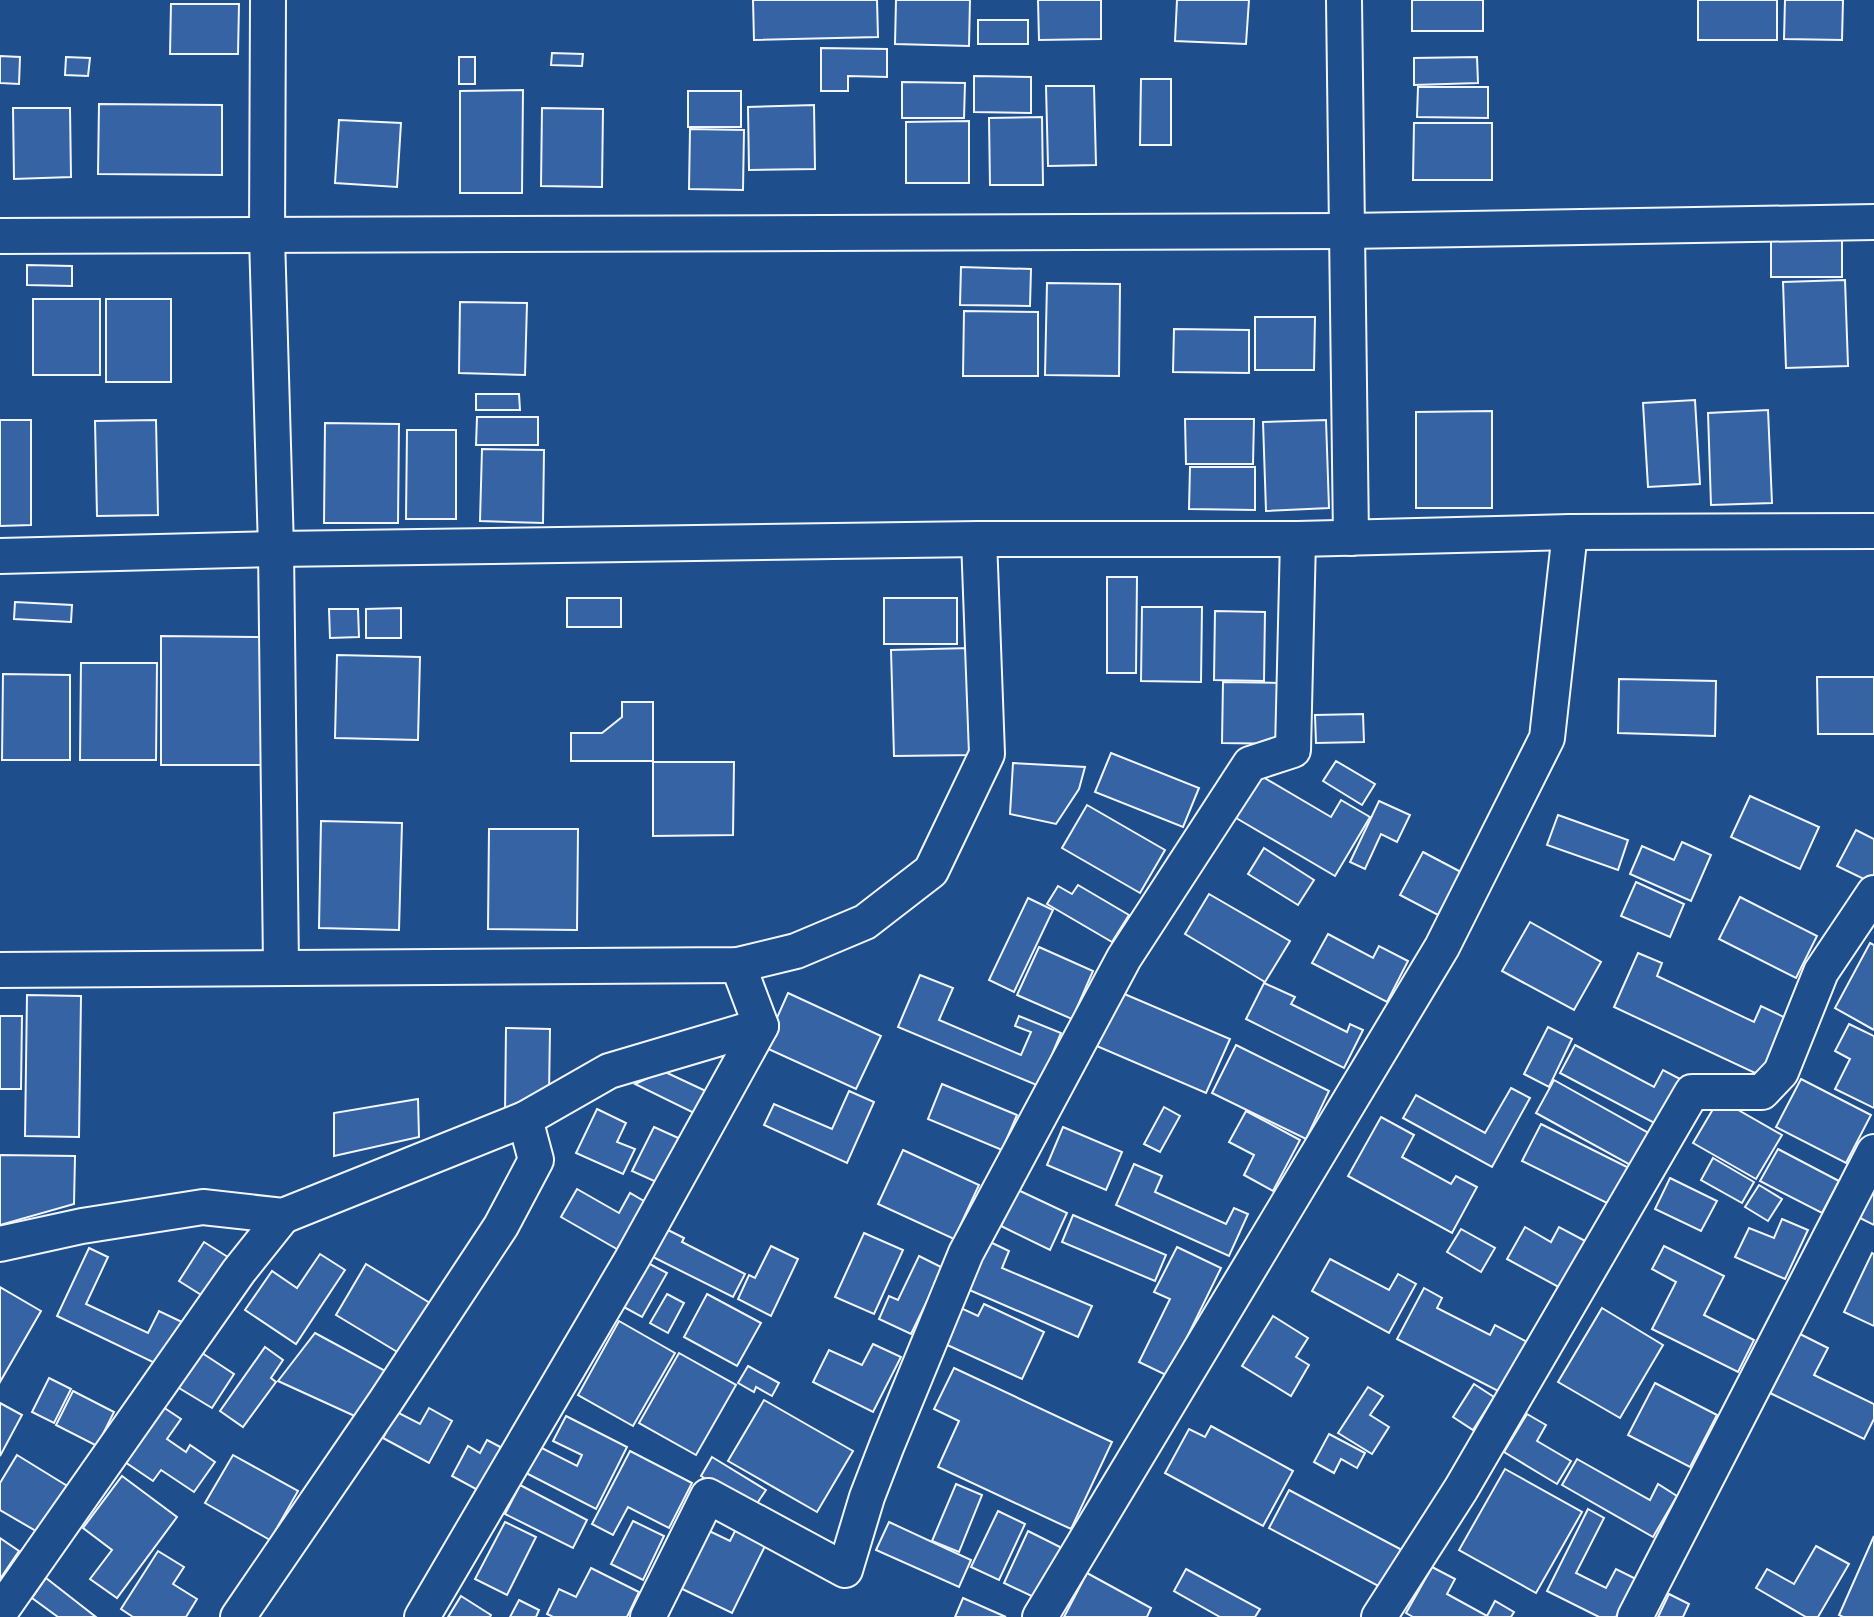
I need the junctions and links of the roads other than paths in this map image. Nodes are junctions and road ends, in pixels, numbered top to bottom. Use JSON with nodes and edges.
{"nodes":[{"id":1,"x":268,"y":0,"type":"edge"},
{"id":2,"x":1344,"y":0,"type":"edge"},
{"id":3,"x":1874,"y":222,"type":"edge"},
{"id":4,"x":1346,"y":231,"type":"junction"},
{"id":5,"x":0,"y":236,"type":"edge"},
{"id":6,"x":267,"y":237,"type":"junction"},
{"id":7,"x":1874,"y":531,"type":"edge"},
{"id":8,"x":1570,"y":532,"type":"junction"},
{"id":9,"x":1351,"y":538,"type":"junction"},
{"id":10,"x":979,"y":539,"type":"junction"},
{"id":11,"x":1298,"y":539,"type":"junction"},
{"id":12,"x":276,"y":549,"type":"junction"},
{"id":13,"x":0,"y":556,"type":"edge"},
{"id":14,"x":1874,"y":893,"type":"edge"},
{"id":15,"x":738,"y":965,"type":"junction"},
{"id":16,"x":281,"y":967,"type":"junction"},
{"id":17,"x":0,"y":970,"type":"edge"},
{"id":18,"x":761,"y":1026,"type":"junction"},
{"id":19,"x":525,"y":1119,"type":"junction"},
{"id":20,"x":1874,"y":1152,"type":"edge"},
{"id":21,"x":283,"y":1216,"type":"junction"},
{"id":22,"x":0,"y":1244,"type":"edge"},
{"id":23,"x":0,"y":1612,"type":"edge"},
{"id":24,"x":238,"y":1617,"type":"edge"},
{"id":25,"x":422,"y":1617,"type":"edge"},
{"id":26,"x":648,"y":1617,"type":"edge"},
{"id":27,"x":1040,"y":1617,"type":"edge"},
{"id":28,"x":1379,"y":1617,"type":"edge"},
{"id":29,"x":1635,"y":1617,"type":"edge"}],
"edges":[{"from":1,"to":6,"type":"street"},
{"from":2,"to":4,"type":"street"},
{"from":3,"to":4,"type":"street"},
{"from":4,"to":6,"type":"street"},
{"from":4,"to":9,"type":"street"},
{"from":5,"to":6,"type":"street"},
{"from":6,"to":12,"type":"street"},
{"from":7,"to":8,"type":"street"},
{"from":8,"to":9,"type":"street"},
{"from":8,"to":27,"type":"street"},
{"from":9,"to":11,"type":"street"},
{"from":10,"to":11,"type":"street"},
{"from":10,"to":12,"type":"street"},
{"from":10,"to":15,"type":"street"},
{"from":11,"to":26,"type":"street"},
{"from":12,"to":13,"type":"street"},
{"from":12,"to":16,"type":"street"},
{"from":14,"to":28,"type":"street"},
{"from":15,"to":16,"type":"street"},
{"from":15,"to":18,"type":"street"},
{"from":16,"to":17,"type":"street"},
{"from":18,"to":19,"type":"street"},
{"from":18,"to":25,"type":"street"},
{"from":19,"to":21,"type":"street"},
{"from":19,"to":24,"type":"street"},
{"from":20,"to":29,"type":"street"},
{"from":21,"to":22,"type":"street"},
{"from":21,"to":23,"type":"street"}]}
